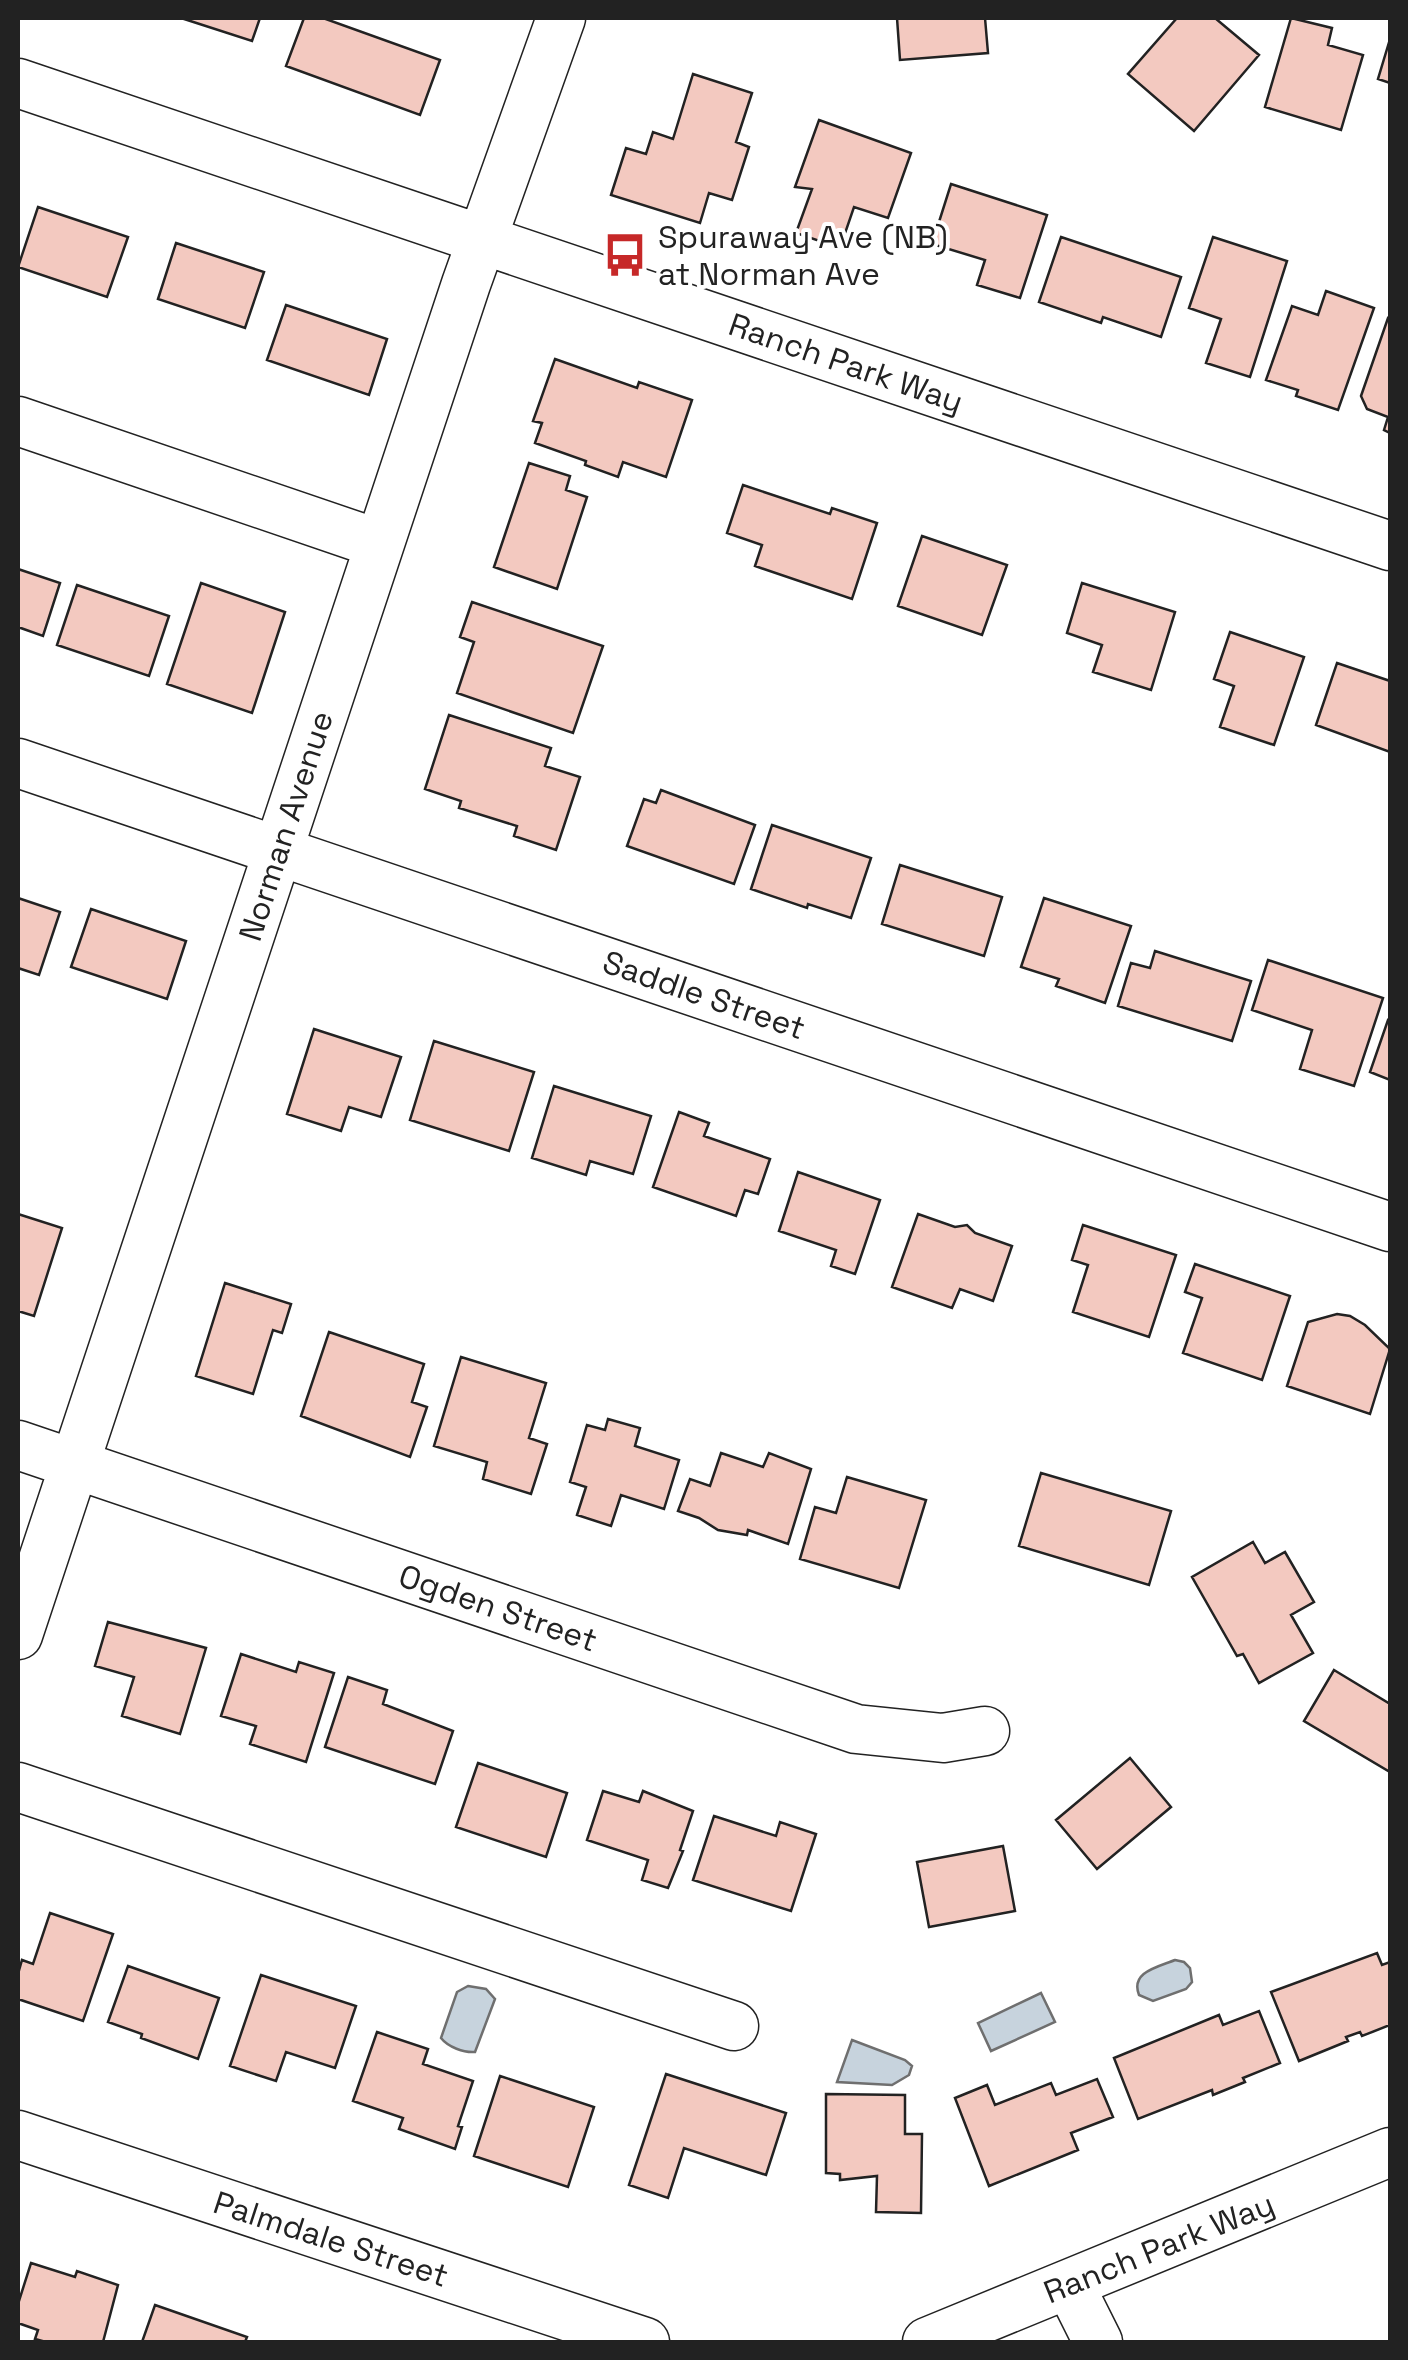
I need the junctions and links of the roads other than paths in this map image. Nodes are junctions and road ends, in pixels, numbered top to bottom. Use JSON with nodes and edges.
{"nodes":[{"id":1,"x":561,"y":18,"type":"edge"},
{"id":2,"x":18,"y":83,"type":"edge"},
{"id":3,"x":481,"y":241,"type":"junction"},
{"id":4,"x":18,"y":421,"type":"edge"},
{"id":5,"x":380,"y":544,"type":"junction"},
{"id":6,"x":1390,"y":546,"type":"edge"},
{"id":7,"x":18,"y":763,"type":"edge"},
{"id":8,"x":278,"y":851,"type":"junction"},
{"id":9,"x":1390,"y":1227,"type":"edge"},
{"id":10,"x":18,"y":1445,"type":"edge"},
{"id":11,"x":74,"y":1464,"type":"junction"},
{"id":12,"x":18,"y":1636,"type":"edge"},
{"id":13,"x":985,"y":1730,"type":"dead end"},
{"id":14,"x":18,"y":1787,"type":"edge"},
{"id":15,"x":734,"y":2026,"type":"dead end"},
{"id":16,"x":18,"y":2135,"type":"edge"},
{"id":17,"x":1390,"y":2152,"type":"edge"},
{"id":18,"x":1070,"y":2286,"type":"junction"},
{"id":19,"x":644,"y":2342,"type":"edge"},
{"id":20,"x":928,"y":2342,"type":"edge"},
{"id":21,"x":1098,"y":2342,"type":"edge"}],
"edges":[{"from":1,"to":3,"type":"street","name":"Norman Avenue"},
{"from":2,"to":3,"type":"street","name":"Ranch Park Way"},
{"from":3,"to":5,"type":"street","name":"Norman Avenue"},
{"from":3,"to":6,"type":"street","name":"Ranch Park Way"},
{"from":4,"to":5,"type":"street"},
{"from":5,"to":8,"type":"street","name":"Norman Avenue"},
{"from":7,"to":8,"type":"street","name":"Saddle Street"},
{"from":8,"to":9,"type":"street","name":"Saddle Street"},
{"from":8,"to":11,"type":"street","name":"Norman Avenue"},
{"from":10,"to":11,"type":"street","name":"Ogden Street"},
{"from":11,"to":12,"type":"street","name":"Norman Avenue"},
{"from":11,"to":13,"type":"street","name":"Ogden Street"},
{"from":14,"to":15,"type":"street"},
{"from":16,"to":19,"type":"street","name":"Palmdale Street"},
{"from":17,"to":18,"type":"street","name":"Ranch Park Way"},
{"from":18,"to":20,"type":"street","name":"Ranch Park Way"},
{"from":18,"to":21,"type":"street"}]}
